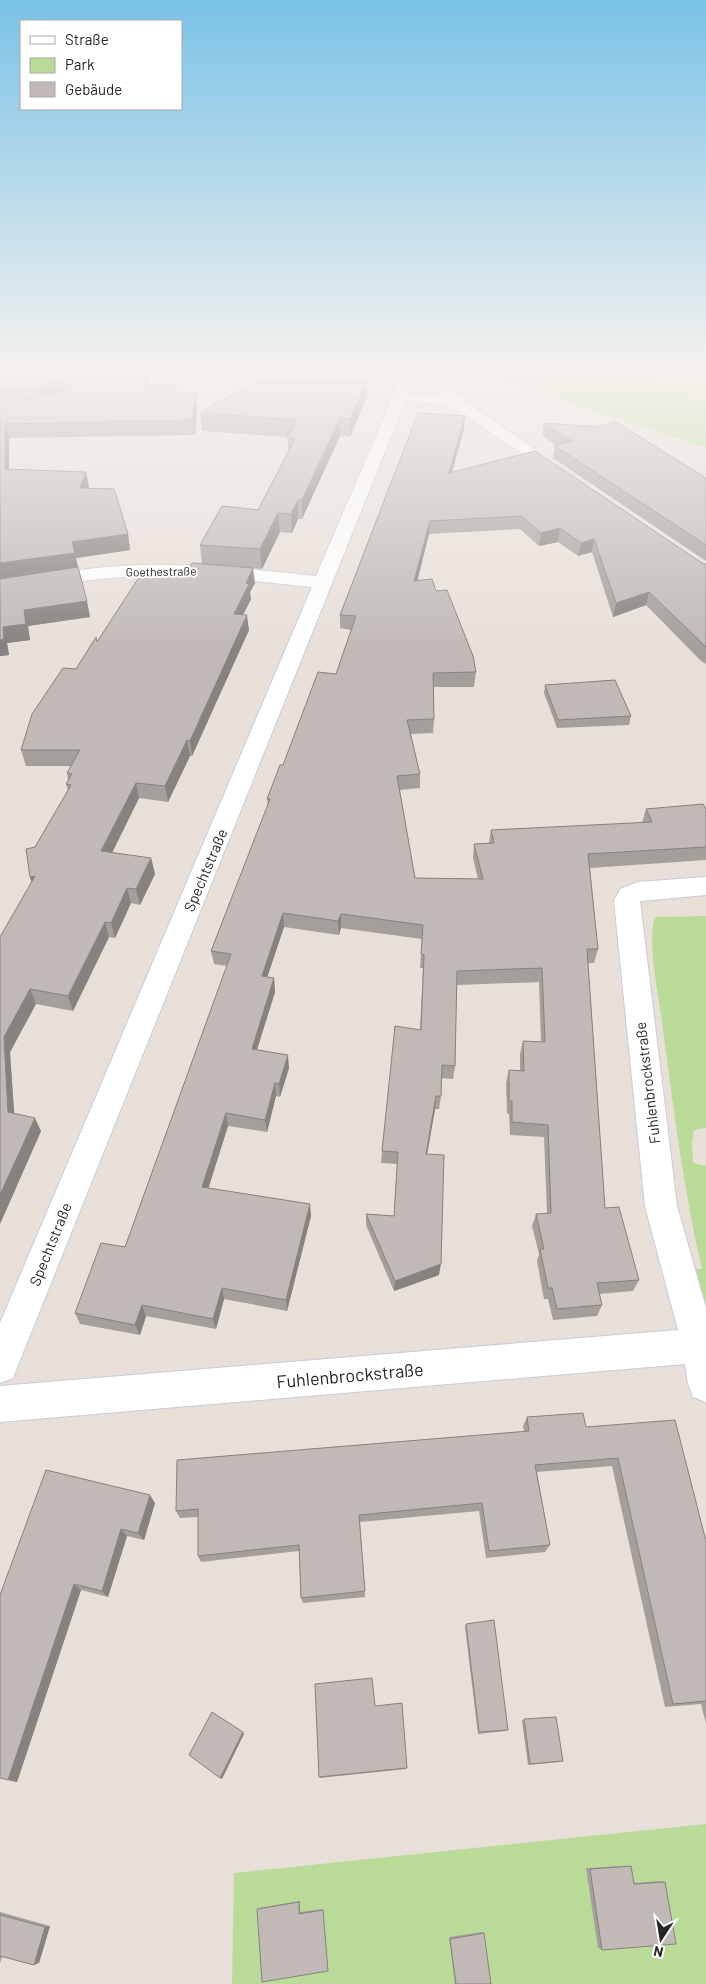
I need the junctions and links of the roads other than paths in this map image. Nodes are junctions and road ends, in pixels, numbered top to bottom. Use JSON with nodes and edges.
{"nodes":[{"id":1,"x":372,"y":464,"type":"edge"},
{"id":2,"x":548,"y":464,"type":"edge"},
{"id":3,"x":575,"y":482,"type":"edge"},
{"id":4,"x":323,"y":582,"type":"junction"},
{"id":5,"x":0,"y":587,"type":"edge"},
{"id":6,"x":706,"y":886,"type":"edge"},
{"id":7,"x":702,"y":1345,"type":"edge"},
{"id":8,"x":0,"y":1365,"type":"edge"},
{"id":9,"x":706,"y":1384,"type":"edge"},
{"id":10,"x":0,"y":1404,"type":"edge"}],
"edges":[{"from":1,"to":4,"type":"street","name":"Spechtstraße"},
{"from":2,"to":3,"type":"street"},
{"from":4,"to":5,"type":"street","name":"Goethestraße"},
{"from":4,"to":8,"type":"street","name":"Spechtstraße"},
{"from":6,"to":7,"type":"street","name":"Fuhlenbrockstraße"},
{"from":7,"to":9,"type":"street","name":"Fuhlenbrockstraße"},
{"from":7,"to":10,"type":"street","name":"Fuhlenbrockstraße"}]}
